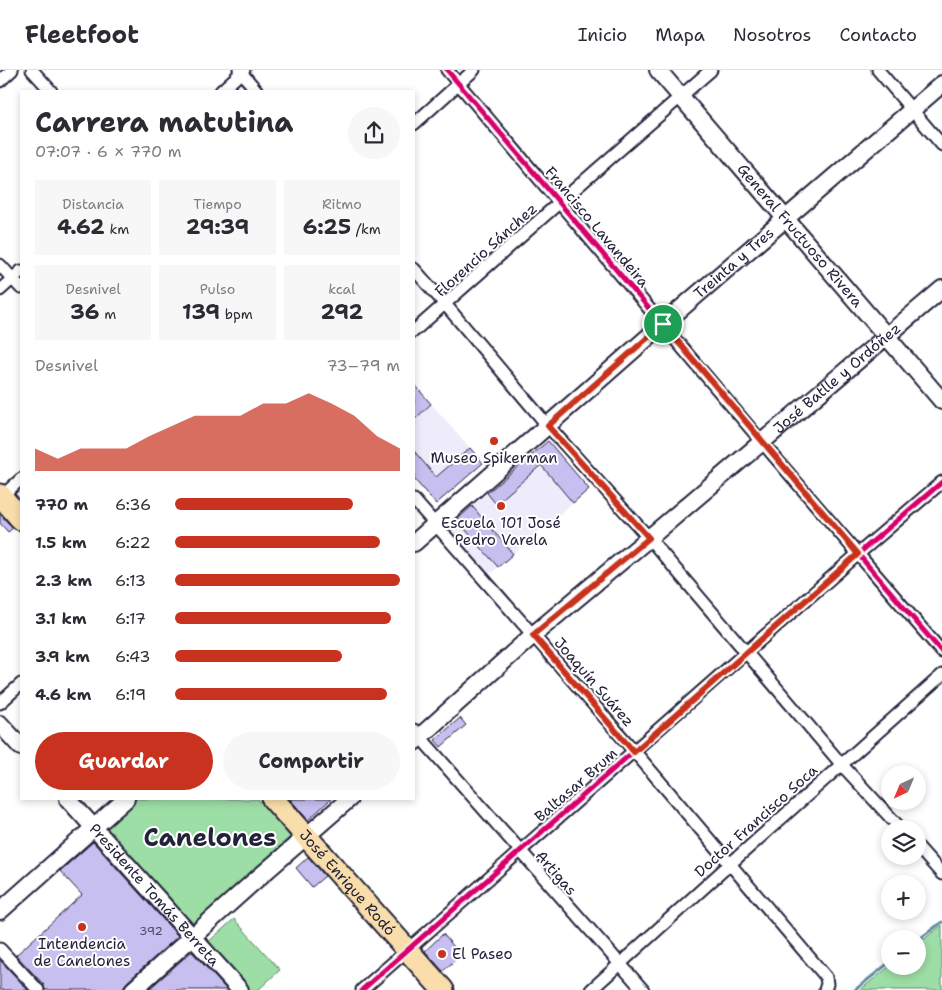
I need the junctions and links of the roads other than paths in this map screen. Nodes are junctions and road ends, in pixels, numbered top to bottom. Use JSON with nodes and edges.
{"nodes":[{"id":1,"x":12,"y":70,"type":"edge"},
{"id":2,"x":32,"y":70,"type":"edge"},
{"id":3,"x":447,"y":70,"type":"edge"},
{"id":4,"x":474,"y":70,"type":"edge"},
{"id":5,"x":658,"y":70,"type":"edge"},
{"id":6,"x":711,"y":70,"type":"edge"},
{"id":7,"x":878,"y":70,"type":"edge"},
{"id":8,"x":241,"y":71,"type":"edge"},
{"id":9,"x":0,"y":81,"type":"edge"},
{"id":10,"x":459,"y":84,"type":"junction"},
{"id":11,"x":942,"y":84,"type":"edge"},
{"id":12,"x":50,"y":90,"type":"edge"},
{"id":13,"x":222,"y":90,"type":"edge"},
{"id":14,"x":256,"y":90,"type":"edge"},
{"id":15,"x":680,"y":96,"type":"junction"},
{"id":16,"x":912,"y":110,"type":"junction"},
{"id":17,"x":415,"y":123,"type":"edge"},
{"id":18,"x":942,"y":145,"type":"edge"},
{"id":19,"x":560,"y":202,"type":"junction"},
{"id":20,"x":784,"y":218,"type":"junction"},
{"id":21,"x":0,"y":265,"type":"edge"},
{"id":22,"x":415,"y":270,"type":"edge"},
{"id":23,"x":17,"y":275,"type":"edge"},
{"id":24,"x":942,"y":289,"type":"edge"},
{"id":25,"x":0,"y":290,"type":"edge"},
{"id":26,"x":445,"y":304,"type":"junction"},
{"id":27,"x":663,"y":324,"type":"junction"},
{"id":28,"x":415,"y":330,"type":"edge"},
{"id":29,"x":888,"y":336,"type":"junction"},
{"id":30,"x":942,"y":401,"type":"edge"},
{"id":31,"x":548,"y":426,"type":"junction"},
{"id":32,"x":762,"y":442,"type":"junction"},
{"id":33,"x":20,"y":480,"type":"edge"},
{"id":34,"x":942,"y":482,"type":"edge"},
{"id":35,"x":0,"y":497,"type":"edge"},
{"id":36,"x":415,"y":501,"type":"edge"},
{"id":37,"x":20,"y":518,"type":"edge"},
{"id":38,"x":435,"y":524,"type":"junction"},
{"id":39,"x":649,"y":538,"type":"junction"},
{"id":40,"x":415,"y":542,"type":"edge"},
{"id":41,"x":858,"y":554,"type":"junction"},
{"id":42,"x":533,"y":635,"type":"junction"},
{"id":43,"x":746,"y":652,"type":"junction"},
{"id":44,"x":942,"y":652,"type":"edge"},
{"id":45,"x":942,"y":675,"type":"edge"},
{"id":46,"x":20,"y":685,"type":"edge"},
{"id":47,"x":0,"y":703,"type":"edge"},
{"id":48,"x":0,"y":724,"type":"edge"},
{"id":49,"x":416,"y":736,"type":"edge"},
{"id":50,"x":20,"y":746,"type":"edge"},
{"id":51,"x":634,"y":752,"type":"junction"},
{"id":52,"x":842,"y":765,"type":"junction"},
{"id":53,"x":69,"y":800,"type":"edge"},
{"id":54,"x":125,"y":800,"type":"edge"},
{"id":55,"x":274,"y":800,"type":"edge"},
{"id":56,"x":348,"y":800,"type":"edge"},
{"id":57,"x":893,"y":820,"type":"edge"},
{"id":58,"x":94,"y":828,"type":"junction"},
{"id":59,"x":306,"y":836,"type":"junction"},
{"id":60,"x":520,"y":851,"type":"junction"},
{"id":61,"x":926,"y":856,"type":"edge"},
{"id":62,"x":730,"y":864,"type":"junction"},
{"id":63,"x":942,"y":874,"type":"edge"},
{"id":64,"x":0,"y":911,"type":"edge"},
{"id":65,"x":192,"y":937,"type":"junction"},
{"id":66,"x":0,"y":948,"type":"edge"},
{"id":67,"x":408,"y":949,"type":"junction"},
{"id":68,"x":620,"y":965,"type":"junction"},
{"id":69,"x":38,"y":990,"type":"edge"},
{"id":70,"x":133,"y":990,"type":"edge"},
{"id":71,"x":240,"y":990,"type":"edge"},
{"id":72,"x":362,"y":990,"type":"edge"},
{"id":73,"x":443,"y":990,"type":"edge"},
{"id":74,"x":591,"y":990,"type":"edge"},
{"id":75,"x":643,"y":990,"type":"edge"},
{"id":76,"x":825,"y":990,"type":"edge"}],
"edges":[{"from":1,"to":9,"type":"street"},
{"from":2,"to":12,"type":"street"},
{"from":3,"to":10,"type":"street","name":"Francisco Lavandeira"},
{"from":4,"to":10,"type":"street"},
{"from":5,"to":15,"type":"street","name":"General Fructuoso Rivera"},
{"from":6,"to":15,"type":"street","name":"Florencio Sánchez"},
{"from":7,"to":16,"type":"street"},
{"from":8,"to":13,"type":"street"},
{"from":8,"to":14,"type":"street"},
{"from":10,"to":17,"type":"street"},
{"from":10,"to":19,"type":"street","name":"Francisco Lavandeira"},
{"from":11,"to":16,"type":"street","name":"Treinta y Tres"},
{"from":15,"to":19,"type":"street","name":"Florencio Sánchez"},
{"from":15,"to":20,"type":"street","name":"General Fructuoso Rivera"},
{"from":16,"to":18,"type":"street"},
{"from":16,"to":20,"type":"street","name":"Treinta y Tres"},
{"from":19,"to":26,"type":"street","name":"Florencio Sánchez"},
{"from":19,"to":27,"type":"street","name":"Francisco Lavandeira"},
{"from":20,"to":27,"type":"street","name":"Treinta y Tres"},
{"from":20,"to":29,"type":"street","name":"General Fructuoso Rivera"},
{"from":21,"to":23,"type":"street"},
{"from":22,"to":26,"type":"street"},
{"from":23,"to":25,"type":"street"},
{"from":24,"to":29,"type":"street","name":"José Batlle y Ordóñez"},
{"from":26,"to":28,"type":"street","name":"Florencio Sánchez"},
{"from":26,"to":31,"type":"street"},
{"from":27,"to":31,"type":"street","name":"Treinta y Tres"},
{"from":27,"to":32,"type":"street","name":"Francisco Lavandeira"},
{"from":29,"to":30,"type":"street","name":"General Fructuoso Rivera"},
{"from":29,"to":32,"type":"street","name":"José Batlle y Ordóñez"},
{"from":31,"to":38,"type":"street","name":"Treinta y Tres"},
{"from":31,"to":39,"type":"street"},
{"from":32,"to":39,"type":"street","name":"José Batlle y Ordóñez"},
{"from":32,"to":41,"type":"street","name":"Francisco Lavandeira"},
{"from":33,"to":35,"type":"street"},
{"from":34,"to":41,"type":"street","name":"Baltasar Brum"},
{"from":35,"to":37,"type":"highway"},
{"from":36,"to":38,"type":"street","name":"Joaquín Suárez"},
{"from":38,"to":40,"type":"street","name":"Treinta y Tres"},
{"from":38,"to":42,"type":"street","name":"Joaquín Suárez"},
{"from":39,"to":42,"type":"street","name":"José Batlle y Ordóñez"},
{"from":39,"to":43,"type":"street"},
{"from":41,"to":43,"type":"street","name":"Baltasar Brum"},
{"from":41,"to":44,"type":"street","name":"Francisco Lavandeira"},
{"from":42,"to":49,"type":"street","name":"José Batlle y Ordóñez"},
{"from":42,"to":51,"type":"street","name":"Joaquín Suárez"},
{"from":43,"to":51,"type":"street","name":"Baltasar Brum"},
{"from":43,"to":52,"type":"street"},
{"from":45,"to":52,"type":"street","name":"Doctor Francisco Soca"},
{"from":46,"to":47,"type":"street"},
{"from":48,"to":50,"type":"street"},
{"from":49,"to":60,"type":"street","name":"Artigas"},
{"from":51,"to":60,"type":"street","name":"Baltasar Brum"},
{"from":51,"to":62,"type":"street","name":"Joaquín Suárez"},
{"from":52,"to":57,"type":"street"},
{"from":52,"to":62,"type":"street","name":"Doctor Francisco Soca"},
{"from":53,"to":58,"type":"street","name":"Presidente Tomás Berreta"},
{"from":54,"to":58,"type":"street"},
{"from":55,"to":59,"type":"highway","name":"José Enrique Rodó"},
{"from":56,"to":59,"type":"street"},
{"from":58,"to":64,"type":"street"},
{"from":58,"to":65,"type":"street","name":"Presidente Tomás Berreta"},
{"from":59,"to":65,"type":"street"},
{"from":59,"to":67,"type":"highway","name":"José Enrique Rodó"},
{"from":60,"to":67,"type":"street","name":"Baltasar Brum"},
{"from":60,"to":68,"type":"street","name":"Artigas"},
{"from":61,"to":63,"type":"street"},
{"from":62,"to":68,"type":"street","name":"Doctor Francisco Soca"},
{"from":62,"to":76,"type":"street","name":"Joaquín Suárez"},
{"from":65,"to":70,"type":"street"},
{"from":65,"to":71,"type":"street","name":"Presidente Tomás Berreta"},
{"from":66,"to":69,"type":"street"},
{"from":67,"to":72,"type":"street","name":"Baltasar Brum"},
{"from":67,"to":73,"type":"highway","name":"José Enrique Rodó"},
{"from":68,"to":74,"type":"street","name":"Doctor Francisco Soca"},
{"from":68,"to":75,"type":"street","name":"Artigas"}]}
